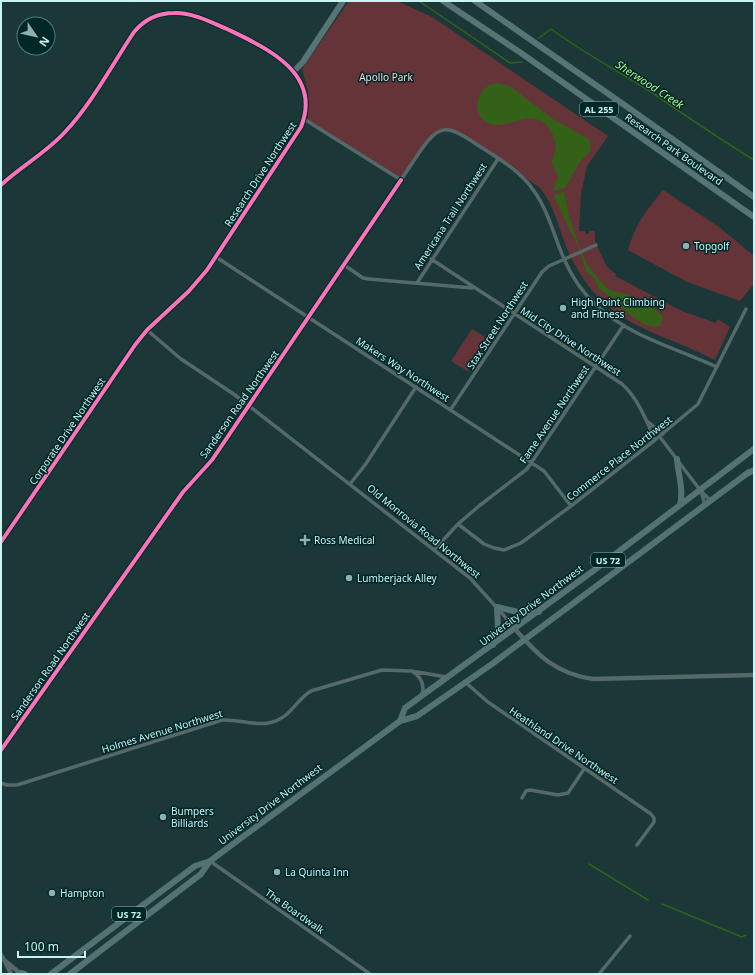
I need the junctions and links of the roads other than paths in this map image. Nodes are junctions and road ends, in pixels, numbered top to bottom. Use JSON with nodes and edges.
{"nodes":[{"id":1,"x":343,"y":1,"type":"edge"},
{"id":2,"x":444,"y":1,"type":"edge"},
{"id":3,"x":475,"y":1,"type":"edge"},
{"id":4,"x":294,"y":71,"type":"junction"},
{"id":5,"x":304,"y":119,"type":"junction"},
{"id":6,"x":498,"y":158,"type":"junction"},
{"id":7,"x":401,"y":180,"type":"junction"},
{"id":8,"x":1,"y":185,"type":"edge"},
{"id":9,"x":741,"y":188,"type":"junction"},
{"id":10,"x":754,"y":193,"type":"edge"},
{"id":11,"x":754,"y":197,"type":"edge"},
{"id":12,"x":754,"y":219,"type":"edge"},
{"id":13,"x":596,"y":245,"type":"dead end"},
{"id":14,"x":216,"y":256,"type":"junction"},
{"id":15,"x":431,"y":259,"type":"junction"},
{"id":16,"x":564,"y":259,"type":"junction"},
{"id":17,"x":344,"y":265,"type":"junction"},
{"id":18,"x":417,"y":283,"type":"junction"},
{"id":19,"x":474,"y":288,"type":"junction"},
{"id":20,"x":746,"y":309,"type":"dead end"},
{"id":21,"x":514,"y":314,"type":"junction"},
{"id":22,"x":309,"y":317,"type":"junction"},
{"id":23,"x":623,"y":326,"type":"junction"},
{"id":24,"x":147,"y":330,"type":"junction"},
{"id":25,"x":595,"y":367,"type":"junction"},
{"id":26,"x":717,"y":367,"type":"junction"},
{"id":27,"x":416,"y":387,"type":"junction"},
{"id":28,"x":248,"y":406,"type":"junction"},
{"id":29,"x":451,"y":409,"type":"junction"},
{"id":30,"x":646,"y":420,"type":"junction"},
{"id":31,"x":661,"y":436,"type":"junction"},
{"id":32,"x":656,"y":440,"type":"junction"},
{"id":33,"x":754,"y":449,"type":"edge"},
{"id":34,"x":677,"y":459,"type":"junction"},
{"id":35,"x":532,"y":463,"type":"junction"},
{"id":36,"x":754,"y":468,"type":"edge"},
{"id":37,"x":350,"y":484,"type":"junction"},
{"id":38,"x":700,"y":490,"type":"junction"},
{"id":39,"x":711,"y":501,"type":"junction"},
{"id":40,"x":680,"y":505,"type":"junction"},
{"id":41,"x":705,"y":505,"type":"junction"},
{"id":42,"x":571,"y":506,"type":"junction"},
{"id":43,"x":458,"y":524,"type":"junction"},
{"id":44,"x":1,"y":542,"type":"edge"},
{"id":45,"x":434,"y":550,"type":"junction"},
{"id":46,"x":497,"y":607,"type":"junction"},
{"id":47,"x":538,"y":612,"type":"junction"},
{"id":48,"x":515,"y":629,"type":"junction"},
{"id":49,"x":524,"y":640,"type":"junction"},
{"id":50,"x":492,"y":646,"type":"junction"},
{"id":51,"x":411,"y":671,"type":"junction"},
{"id":52,"x":754,"y":674,"type":"edge"},
{"id":53,"x":448,"y":677,"type":"junction"},
{"id":54,"x":465,"y":682,"type":"junction"},
{"id":55,"x":420,"y":698,"type":"junction"},
{"id":56,"x":400,"y":721,"type":"junction"},
{"id":57,"x":1,"y":750,"type":"edge"},
{"id":58,"x":584,"y":769,"type":"junction"},
{"id":59,"x":1,"y":783,"type":"edge"},
{"id":60,"x":522,"y":798,"type":"dead end"},
{"id":61,"x":637,"y":845,"type":"dead end"},
{"id":62,"x":210,"y":861,"type":"junction"},
{"id":63,"x":630,"y":936,"type":"dead end"},
{"id":64,"x":1,"y":954,"type":"edge"},
{"id":65,"x":4,"y":960,"type":"junction"},
{"id":66,"x":11,"y":974,"type":"edge"},
{"id":67,"x":22,"y":974,"type":"edge"},
{"id":68,"x":51,"y":974,"type":"edge"},
{"id":69,"x":70,"y":974,"type":"edge"},
{"id":70,"x":370,"y":974,"type":"edge"},
{"id":71,"x":599,"y":974,"type":"edge"}],
"edges":[{"from":1,"to":4,"type":"highway"},
{"from":2,"to":12,"type":"highway","name":"Research Park Boulevard","number":"AL 255"},
{"from":3,"to":9,"type":"highway","name":"Research Park Boulevard","number":"AL 255"},
{"from":4,"to":5,"type":"street","name":"Research Drive Northwest"},
{"from":4,"to":8,"type":"street","name":"Research Drive Northwest"},
{"from":5,"to":7,"type":"street"},
{"from":5,"to":14,"type":"street","name":"Research Drive Northwest"},
{"from":6,"to":7,"type":"street","name":"Sanderson Road Northwest"},
{"from":6,"to":15,"type":"street","name":"Americana Trail Northwest"},
{"from":6,"to":16,"type":"street","name":"Sanderson Road Northwest"},
{"from":7,"to":17,"type":"street","name":"Sanderson Road Northwest"},
{"from":9,"to":10,"type":"highway"},
{"from":9,"to":11,"type":"highway","name":"Research Park Boulevard","number":"AL 255"},
{"from":13,"to":16,"type":"street","name":"Stax Street Northwest"},
{"from":14,"to":22,"type":"street","name":"Makers Way Northwest"},
{"from":14,"to":24,"type":"street","name":"Research Drive Northwest"},
{"from":15,"to":18,"type":"street","name":"Americana Trail Northwest"},
{"from":15,"to":19,"type":"street","name":"Mid City Drive Northwest"},
{"from":16,"to":21,"type":"street","name":"Stax Street Northwest"},
{"from":16,"to":23,"type":"street","name":"Sanderson Road Northwest"},
{"from":17,"to":18,"type":"street","name":"Mid City Drive Northwest"},
{"from":17,"to":22,"type":"street","name":"Sanderson Road Northwest"},
{"from":18,"to":19,"type":"street","name":"Mid City Drive Northwest"},
{"from":19,"to":21,"type":"street","name":"Mid City Drive Northwest"},
{"from":20,"to":26,"type":"street","name":"Commerce Place Northwest"},
{"from":21,"to":25,"type":"street","name":"Mid City Drive Northwest"},
{"from":21,"to":29,"type":"street","name":"Stax Street Northwest"},
{"from":22,"to":27,"type":"street","name":"Makers Way Northwest"},
{"from":22,"to":28,"type":"street","name":"Sanderson Road Northwest"},
{"from":23,"to":25,"type":"street","name":"Fame Avenue Northwest"},
{"from":23,"to":26,"type":"street","name":"Sanderson Road Northwest"},
{"from":24,"to":28,"type":"street","name":"Old Monrovia Road Northwest"},
{"from":24,"to":44,"type":"street","name":"Corporate Drive Northwest"},
{"from":25,"to":30,"type":"street","name":"Mid City Drive Northwest"},
{"from":25,"to":35,"type":"street","name":"Fame Avenue Northwest"},
{"from":26,"to":31,"type":"street","name":"Commerce Place Northwest"},
{"from":27,"to":29,"type":"street","name":"Makers Way Northwest"},
{"from":27,"to":37,"type":"street"},
{"from":28,"to":37,"type":"street","name":"Old Monrovia Road Northwest"},
{"from":28,"to":57,"type":"street","name":"Sanderson Road Northwest"},
{"from":29,"to":35,"type":"street","name":"Makers Way Northwest"},
{"from":30,"to":31,"type":"street","name":"Mid City Drive Northwest"},
{"from":30,"to":32,"type":"street","name":"Mid City Drive Northwest"},
{"from":31,"to":32,"type":"street","name":"Commerce Place Northwest"},
{"from":31,"to":34,"type":"street","name":"Mid City Drive Northwest"},
{"from":32,"to":42,"type":"street","name":"Commerce Place Northwest"},
{"from":33,"to":38,"type":"highway","name":"University Drive Northwest","number":"US 72"},
{"from":34,"to":38,"type":"street","name":"Mid City Drive Northwest"},
{"from":34,"to":40,"type":"highway"},
{"from":35,"to":42,"type":"street","name":"Makers Way Northwest"},
{"from":35,"to":43,"type":"street","name":"Fame Avenue Northwest"},
{"from":36,"to":39,"type":"highway","name":"University Drive Northwest","number":"US 72"},
{"from":37,"to":45,"type":"street","name":"Old Monrovia Road Northwest"},
{"from":38,"to":39,"type":"street"},
{"from":38,"to":40,"type":"highway","name":"University Drive Northwest","number":"US 72"},
{"from":38,"to":41,"type":"street"},
{"from":39,"to":41,"type":"highway","name":"University Drive Northwest","number":"US 72"},
{"from":40,"to":47,"type":"highway","name":"University Drive Northwest","number":"US 72"},
{"from":41,"to":49,"type":"highway","name":"University Drive Northwest","number":"US 72"},
{"from":42,"to":43,"type":"street","name":"Commerce Place Northwest"},
{"from":43,"to":45,"type":"street","name":"Fame Avenue Northwest"},
{"from":45,"to":46,"type":"street","name":"Old Monrovia Road Northwest"},
{"from":46,"to":47,"type":"highway"},
{"from":46,"to":48,"type":"street","name":"Old Monrovia Road Northwest"},
{"from":46,"to":50,"type":"highway"},
{"from":47,"to":48,"type":"highway","name":"University Drive Northwest","number":"US 72"},
{"from":48,"to":49,"type":"street","name":"Old Monrovia Road Northwest"},
{"from":48,"to":50,"type":"highway","name":"University Drive Northwest","number":"US 72"},
{"from":49,"to":52,"type":"street","name":"Old Monrovia Road Northwest"},
{"from":49,"to":54,"type":"highway","name":"University Drive Northwest","number":"US 72"},
{"from":50,"to":53,"type":"highway","name":"University Drive Northwest","number":"US 72"},
{"from":51,"to":53,"type":"street","name":"Holmes Avenue Northwest"},
{"from":51,"to":55,"type":"street"},
{"from":51,"to":59,"type":"street","name":"Holmes Avenue Northwest"},
{"from":53,"to":55,"type":"highway","name":"University Drive Northwest","number":"US 72"},
{"from":54,"to":56,"type":"highway","name":"University Drive Northwest","number":"US 72"},
{"from":54,"to":58,"type":"street","name":"Heathland Drive Northwest"},
{"from":55,"to":56,"type":"highway","name":"University Drive Northwest","number":"US 72"},
{"from":56,"to":62,"type":"highway","name":"University Drive Northwest","number":"US 72"},
{"from":58,"to":60,"type":"street"},
{"from":58,"to":61,"type":"street","name":"Heathland Drive Northwest"},
{"from":62,"to":68,"type":"highway","name":"University Drive Northwest","number":"US 72"},
{"from":62,"to":69,"type":"highway","name":"University Drive Northwest","number":"US 72"},
{"from":62,"to":70,"type":"street","name":"The Boardwalk"},
{"from":63,"to":71,"type":"street"},
{"from":64,"to":65,"type":"street"},
{"from":65,"to":66,"type":"street"},
{"from":65,"to":67,"type":"street"}]}
